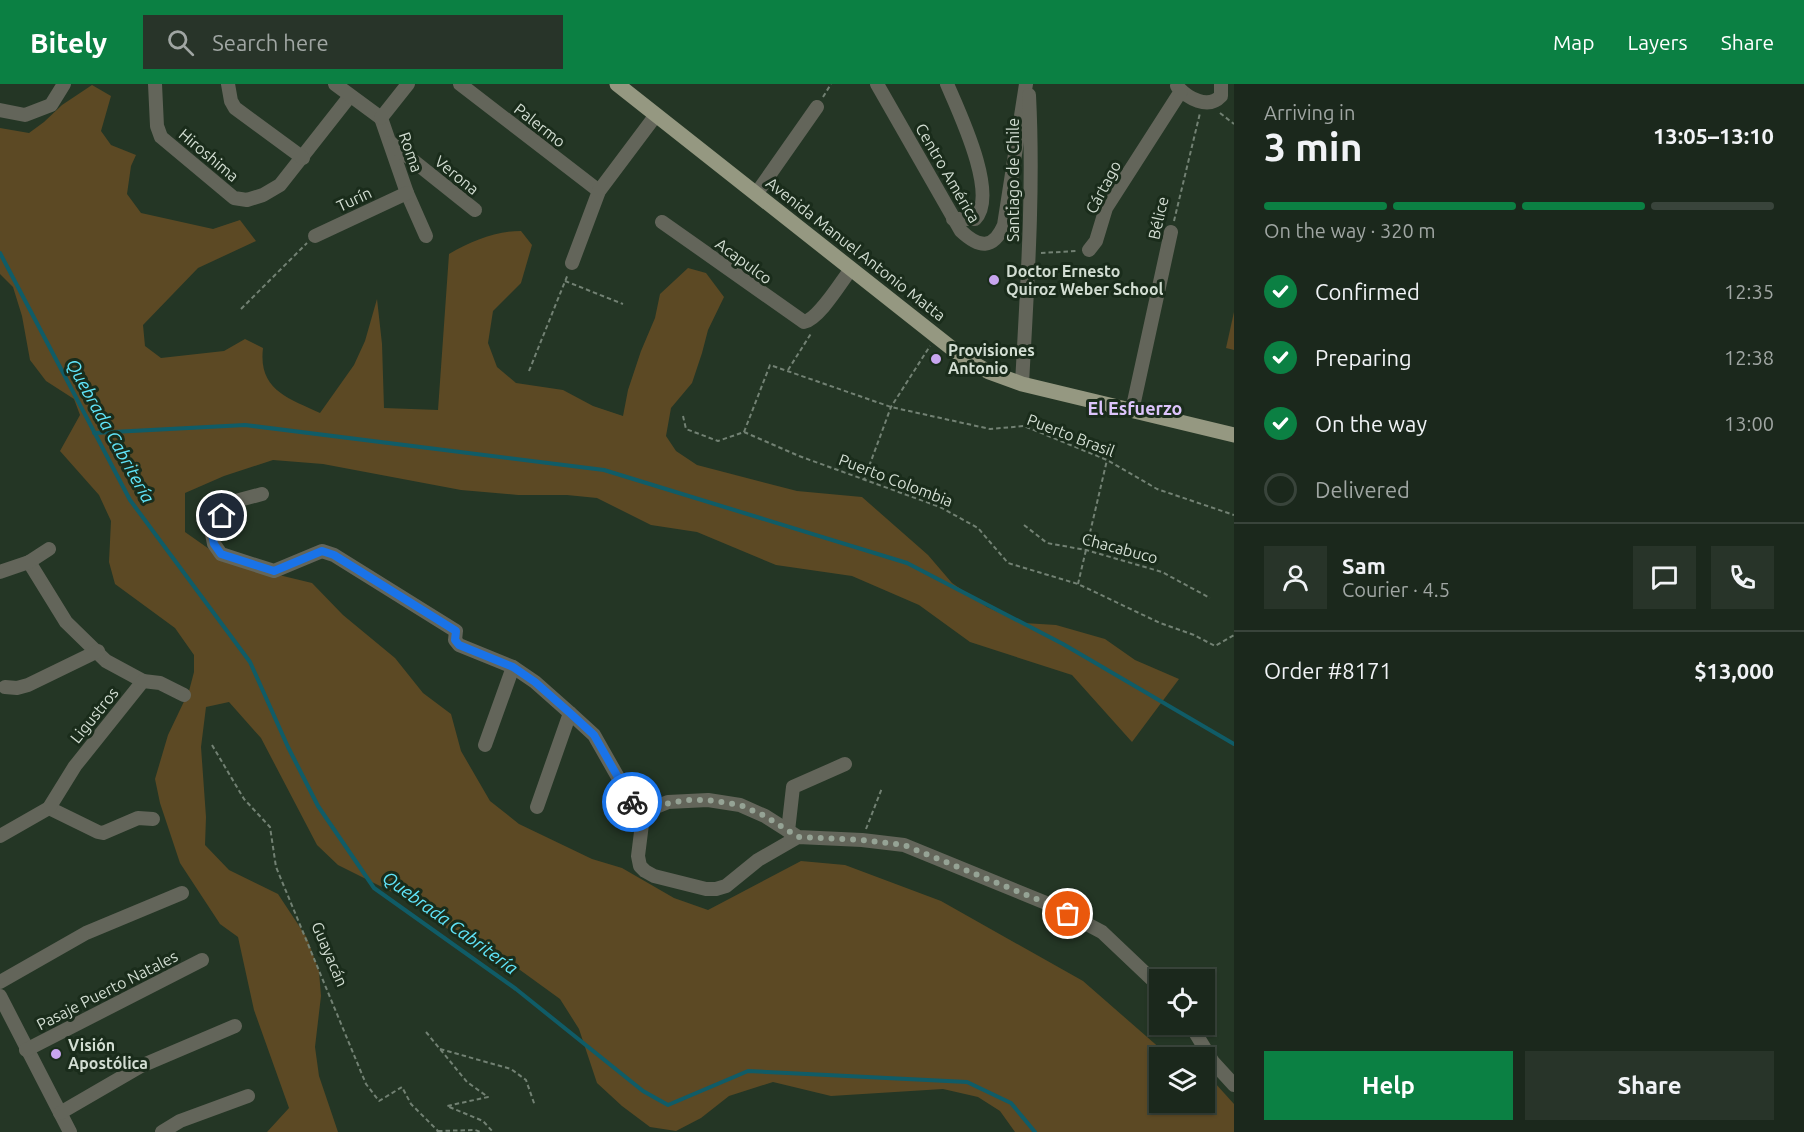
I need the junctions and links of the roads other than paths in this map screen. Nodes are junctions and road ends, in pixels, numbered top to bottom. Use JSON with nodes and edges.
{"nodes":[{"id":1,"x":64,"y":84,"type":"edge"},
{"id":2,"x":155,"y":84,"type":"edge"},
{"id":3,"x":228,"y":84,"type":"edge"},
{"id":4,"x":335,"y":84,"type":"edge"},
{"id":5,"x":408,"y":84,"type":"edge"},
{"id":6,"x":460,"y":84,"type":"edge"},
{"id":7,"x":617,"y":84,"type":"edge"},
{"id":8,"x":877,"y":84,"type":"edge"},
{"id":9,"x":947,"y":84,"type":"edge"},
{"id":10,"x":1027,"y":84,"type":"edge"},
{"id":11,"x":1221,"y":84,"type":"edge"},
{"id":12,"x":1178,"y":88,"type":"edge"},
{"id":13,"x":350,"y":96,"type":"junction"},
{"id":14,"x":817,"y":107,"type":"dead end"},
{"id":15,"x":0,"y":110,"type":"edge"},
{"id":16,"x":656,"y":115,"type":"junction"},
{"id":17,"x":381,"y":118,"type":"junction"},
{"id":18,"x":391,"y":143,"type":"junction"},
{"id":19,"x":303,"y":158,"type":"junction"},
{"id":20,"x":599,"y":191,"type":"junction"},
{"id":21,"x":407,"y":193,"type":"junction"},
{"id":22,"x":756,"y":194,"type":"junction"},
{"id":23,"x":475,"y":210,"type":"dead end"},
{"id":24,"x":954,"y":219,"type":"junction"},
{"id":25,"x":662,"y":222,"type":"dead end"},
{"id":26,"x":1171,"y":232,"type":"road end"},
{"id":27,"x":315,"y":236,"type":"road end"},
{"id":28,"x":426,"y":236,"type":"dead end"},
{"id":29,"x":1089,"y":250,"type":"road end"},
{"id":30,"x":572,"y":263,"type":"road end"},
{"id":31,"x":851,"y":269,"type":"junction"},
{"id":32,"x":1022,"y":384,"type":"junction"},
{"id":33,"x":1132,"y":411,"type":"junction"},
{"id":34,"x":1234,"y":435,"type":"edge"},
{"id":35,"x":262,"y":494,"type":"dead end"},
{"id":36,"x":49,"y":549,"type":"dead end"},
{"id":37,"x":29,"y":562,"type":"junction"},
{"id":38,"x":0,"y":572,"type":"edge"},
{"id":39,"x":98,"y":651,"type":"junction"},
{"id":40,"x":513,"y":667,"type":"junction"},
{"id":41,"x":143,"y":681,"type":"junction"},
{"id":42,"x":2,"y":688,"type":"edge"},
{"id":43,"x":184,"y":694,"type":"dead end"},
{"id":44,"x":570,"y":713,"type":"junction"},
{"id":45,"x":485,"y":745,"type":"dead end"},
{"id":46,"x":845,"y":764,"type":"dead end"},
{"id":47,"x":537,"y":807,"type":"dead end"},
{"id":48,"x":49,"y":808,"type":"junction"},
{"id":49,"x":647,"y":814,"type":"junction"},
{"id":50,"x":153,"y":819,"type":"dead end"},
{"id":51,"x":793,"y":834,"type":"junction"},
{"id":52,"x":0,"y":836,"type":"edge"},
{"id":53,"x":182,"y":893,"type":"dead end"},
{"id":54,"x":202,"y":960,"type":"dead end"},
{"id":55,"x":1149,"y":977,"type":"edge"},
{"id":56,"x":0,"y":982,"type":"edge"},
{"id":57,"x":0,"y":996,"type":"edge"},
{"id":58,"x":235,"y":1026,"type":"dead end"},
{"id":59,"x":1197,"y":1035,"type":"edge"},
{"id":60,"x":26,"y":1050,"type":"junction"},
{"id":61,"x":1234,"y":1085,"type":"edge"},
{"id":62,"x":248,"y":1096,"type":"dead end"},
{"id":63,"x":60,"y":1113,"type":"junction"},
{"id":64,"x":70,"y":1132,"type":"edge"},
{"id":65,"x":162,"y":1132,"type":"edge"}],
"edges":[{"from":1,"to":15,"type":"street"},
{"from":2,"to":19,"type":"street","name":"Hiroshima"},
{"from":3,"to":19,"type":"street"},
{"from":4,"to":13,"type":"street"},
{"from":5,"to":17,"type":"street","name":"Roma"},
{"from":6,"to":20,"type":"street","name":"Palermo"},
{"from":7,"to":16,"type":"main road","name":"Avenida Manuel Antonio Matta"},
{"from":8,"to":24,"type":"street","name":"Centro América"},
{"from":9,"to":24,"type":"street"},
{"from":10,"to":24,"type":"street","name":"Centro América"},
{"from":10,"to":32,"type":"street","name":"Santiago de Chile"},
{"from":11,"to":12,"type":"street"},
{"from":12,"to":29,"type":"street","name":"Cártago"},
{"from":13,"to":17,"type":"street"},
{"from":13,"to":19,"type":"street","name":"Hiroshima"},
{"from":14,"to":22,"type":"street"},
{"from":16,"to":20,"type":"street"},
{"from":16,"to":22,"type":"main road","name":"Avenida Manuel Antonio Matta"},
{"from":17,"to":18,"type":"street","name":"Roma"},
{"from":18,"to":21,"type":"street","name":"Roma"},
{"from":18,"to":23,"type":"street","name":"Verona"},
{"from":20,"to":30,"type":"street"},
{"from":21,"to":27,"type":"street","name":"Turín"},
{"from":21,"to":28,"type":"street","name":"Roma"},
{"from":22,"to":31,"type":"main road","name":"Avenida Manuel Antonio Matta"},
{"from":25,"to":31,"type":"street","name":"Acapulco"},
{"from":26,"to":33,"type":"street","name":"Bélice"},
{"from":31,"to":32,"type":"main road","name":"Avenida Manuel Antonio Matta"},
{"from":32,"to":33,"type":"main road","name":"Avenida Manuel Antonio Matta"},
{"from":33,"to":34,"type":"main road","name":"Avenida Manuel Antonio Matta"},
{"from":35,"to":40,"type":"street"},
{"from":36,"to":37,"type":"street"},
{"from":37,"to":38,"type":"street"},
{"from":37,"to":39,"type":"street"},
{"from":39,"to":41,"type":"street"},
{"from":39,"to":42,"type":"street"},
{"from":40,"to":44,"type":"street"},
{"from":40,"to":45,"type":"street"},
{"from":41,"to":43,"type":"street"},
{"from":41,"to":48,"type":"street","name":"Ligustros"},
{"from":44,"to":47,"type":"street"},
{"from":44,"to":49,"type":"street"},
{"from":46,"to":51,"type":"street"},
{"from":48,"to":50,"type":"street"},
{"from":48,"to":52,"type":"street","name":"Ligustros"},
{"from":49,"to":51,"type":"street"},
{"from":49,"to":51,"type":"street"},
{"from":51,"to":55,"type":"street"},
{"from":53,"to":56,"type":"street"},
{"from":54,"to":60,"type":"street","name":"Pasaje Puerto Natales"},
{"from":57,"to":60,"type":"street"},
{"from":58,"to":63,"type":"street"},
{"from":59,"to":61,"type":"street"},
{"from":60,"to":63,"type":"street"},
{"from":62,"to":65,"type":"street"},
{"from":63,"to":64,"type":"street"}]}
